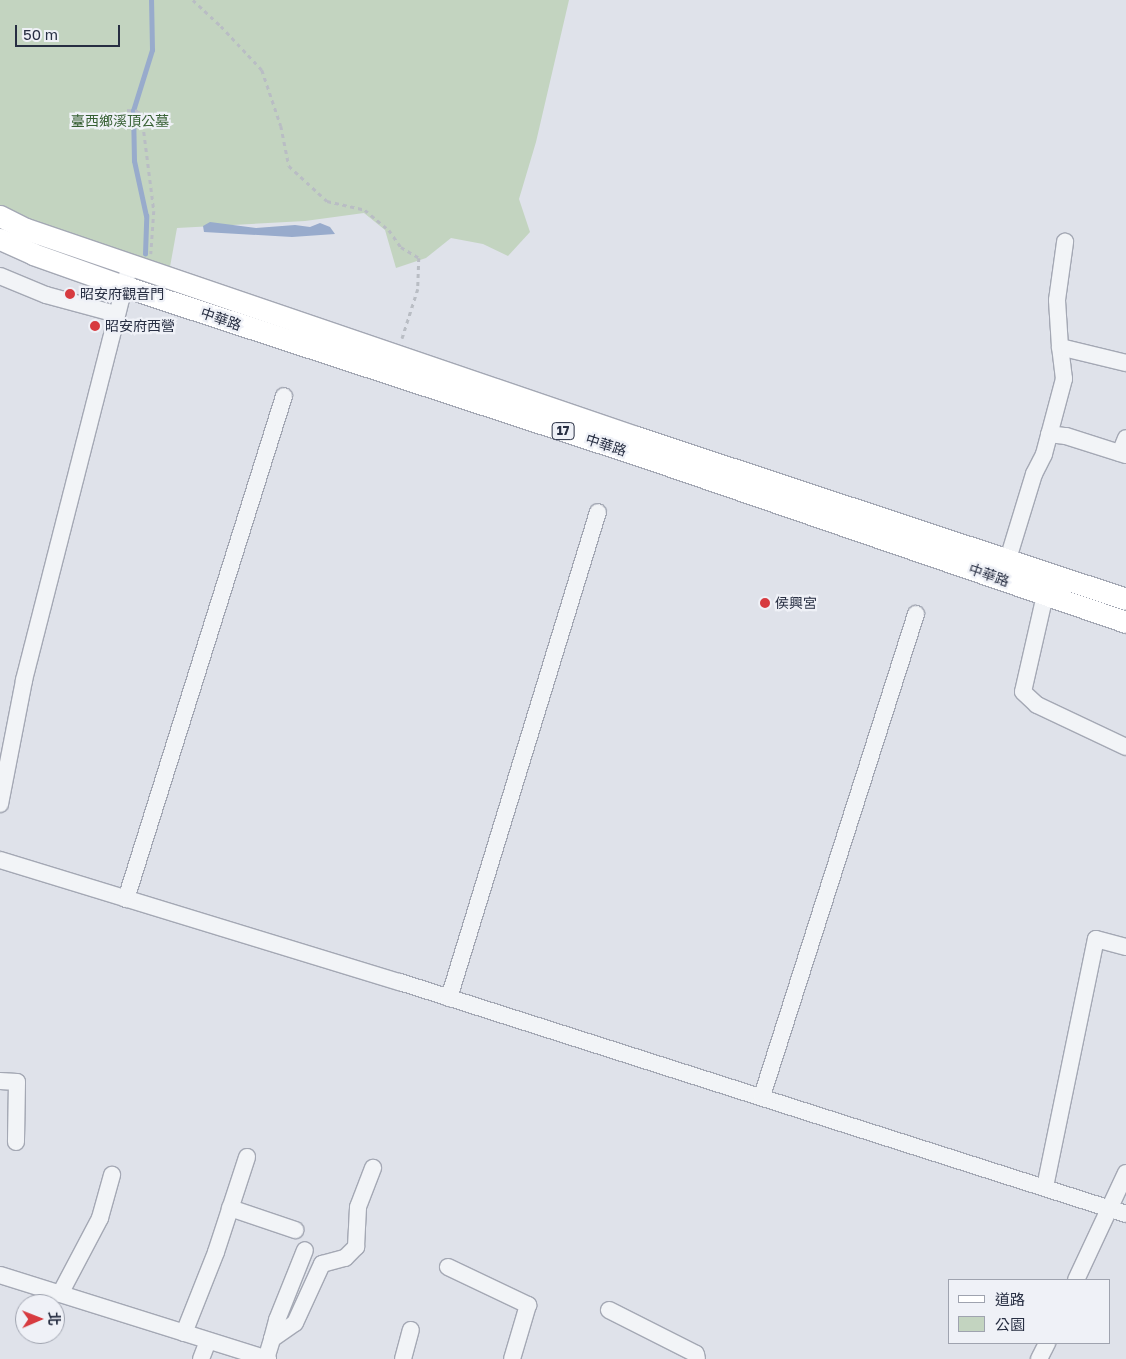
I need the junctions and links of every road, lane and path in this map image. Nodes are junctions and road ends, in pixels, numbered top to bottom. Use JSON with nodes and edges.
{"nodes":[{"id":1,"x":193,"y":0,"type":"edge"},
{"id":2,"x":127,"y":110,"type":"dead end"},
{"id":3,"x":0,"y":216,"type":"edge"},
{"id":4,"x":0,"y":239,"type":"edge"},
{"id":5,"x":1065,"y":242,"type":"dead end"},
{"id":6,"x":138,"y":266,"type":"junction"},
{"id":7,"x":0,"y":276,"type":"edge"},
{"id":8,"x":123,"y":286,"type":"junction"},
{"id":9,"x":116,"y":314,"type":"junction"},
{"id":10,"x":1060,"y":347,"type":"junction"},
{"id":11,"x":396,"y":355,"type":"junction"},
{"id":12,"x":1126,"y":363,"type":"edge"},
{"id":13,"x":284,"y":396,"type":"dead end"},
{"id":14,"x":1049,"y":434,"type":"junction"},
{"id":15,"x":1124,"y":449,"type":"edge"},
{"id":16,"x":598,"y":512,"type":"dead end"},
{"id":17,"x":1008,"y":559,"type":"junction"},
{"id":18,"x":1045,"y":595,"type":"junction"},
{"id":19,"x":1126,"y":599,"type":"edge"},
{"id":20,"x":916,"y":614,"type":"dead end"},
{"id":21,"x":1126,"y":622,"type":"edge"},
{"id":22,"x":1126,"y":747,"type":"edge"},
{"id":23,"x":0,"y":804,"type":"edge"},
{"id":24,"x":0,"y":860,"type":"edge"},
{"id":25,"x":126,"y":899,"type":"junction"},
{"id":26,"x":1126,"y":947,"type":"edge"},
{"id":27,"x":449,"y":998,"type":"junction"},
{"id":28,"x":0,"y":1081,"type":"edge"},
{"id":29,"x":762,"y":1096,"type":"junction"},
{"id":30,"x":16,"y":1142,"type":"dead end"},
{"id":31,"x":247,"y":1157,"type":"dead end"},
{"id":32,"x":373,"y":1168,"type":"dead end"},
{"id":33,"x":1126,"y":1173,"type":"edge"},
{"id":34,"x":112,"y":1175,"type":"dead end"},
{"id":35,"x":1045,"y":1187,"type":"junction"},
{"id":36,"x":230,"y":1208,"type":"junction"},
{"id":37,"x":1109,"y":1208,"type":"junction"},
{"id":38,"x":1126,"y":1214,"type":"edge"},
{"id":39,"x":295,"y":1230,"type":"dead end"},
{"id":40,"x":305,"y":1250,"type":"dead end"},
{"id":41,"x":448,"y":1267,"type":"dead end"},
{"id":42,"x":0,"y":1275,"type":"edge"},
{"id":43,"x":1076,"y":1279,"type":"edge"},
{"id":44,"x":60,"y":1294,"type":"joint"},
{"id":45,"x":65,"y":1296,"type":"edge"},
{"id":46,"x":609,"y":1310,"type":"dead end"},
{"id":47,"x":411,"y":1330,"type":"dead end"},
{"id":48,"x":184,"y":1333,"type":"junction"},
{"id":49,"x":272,"y":1340,"type":"junction"},
{"id":50,"x":208,"y":1341,"type":"junction"},
{"id":51,"x":1046,"y":1344,"type":"edge"},
{"id":52,"x":201,"y":1359,"type":"edge"},
{"id":53,"x":267,"y":1359,"type":"edge"},
{"id":54,"x":403,"y":1359,"type":"edge"},
{"id":55,"x":512,"y":1359,"type":"edge"},
{"id":56,"x":697,"y":1359,"type":"edge"},
{"id":57,"x":1039,"y":1359,"type":"edge"}],
"edges":[{"from":1,"to":11,"type":"path"},
{"from":2,"to":6,"type":"path"},
{"from":3,"to":6,"type":"main road","name":"中華路","number":"17"},
{"from":4,"to":8,"type":"main road","name":"中華路","number":"17"},
{"from":5,"to":10,"type":"street"},
{"from":6,"to":8,"type":"street"},
{"from":6,"to":11,"type":"main road","name":"中華路","number":"17"},
{"from":7,"to":9,"type":"street"},
{"from":8,"to":9,"type":"street"},
{"from":8,"to":18,"type":"main road","name":"中華路","number":"17"},
{"from":9,"to":23,"type":"street"},
{"from":10,"to":12,"type":"street"},
{"from":10,"to":14,"type":"street"},
{"from":11,"to":17,"type":"main road","name":"中華路","number":"17"},
{"from":13,"to":25,"type":"street"},
{"from":14,"to":15,"type":"street"},
{"from":14,"to":17,"type":"street"},
{"from":16,"to":27,"type":"street"},
{"from":17,"to":19,"type":"main road","name":"中華路","number":"17"},
{"from":18,"to":21,"type":"main road","name":"中華路","number":"17"},
{"from":18,"to":22,"type":"street"},
{"from":20,"to":29,"type":"street"},
{"from":24,"to":25,"type":"street"},
{"from":25,"to":27,"type":"street"},
{"from":26,"to":35,"type":"street"},
{"from":27,"to":29,"type":"street"},
{"from":28,"to":30,"type":"street"},
{"from":29,"to":35,"type":"street"},
{"from":31,"to":36,"type":"street"},
{"from":32,"to":49,"type":"street"},
{"from":33,"to":37,"type":"street"},
{"from":34,"to":44,"type":"street"},
{"from":35,"to":37,"type":"street"},
{"from":36,"to":39,"type":"street"},
{"from":36,"to":48,"type":"street"},
{"from":37,"to":38,"type":"street"},
{"from":37,"to":43,"type":"street"},
{"from":40,"to":49,"type":"street"},
{"from":41,"to":55,"type":"street"},
{"from":42,"to":44,"type":"street"},
{"from":45,"to":48,"type":"street"},
{"from":46,"to":56,"type":"street"},
{"from":47,"to":54,"type":"street"},
{"from":48,"to":50,"type":"street"},
{"from":49,"to":53,"type":"street"},
{"from":50,"to":52,"type":"street"},
{"from":50,"to":53,"type":"street"},
{"from":51,"to":57,"type":"street"}]}
